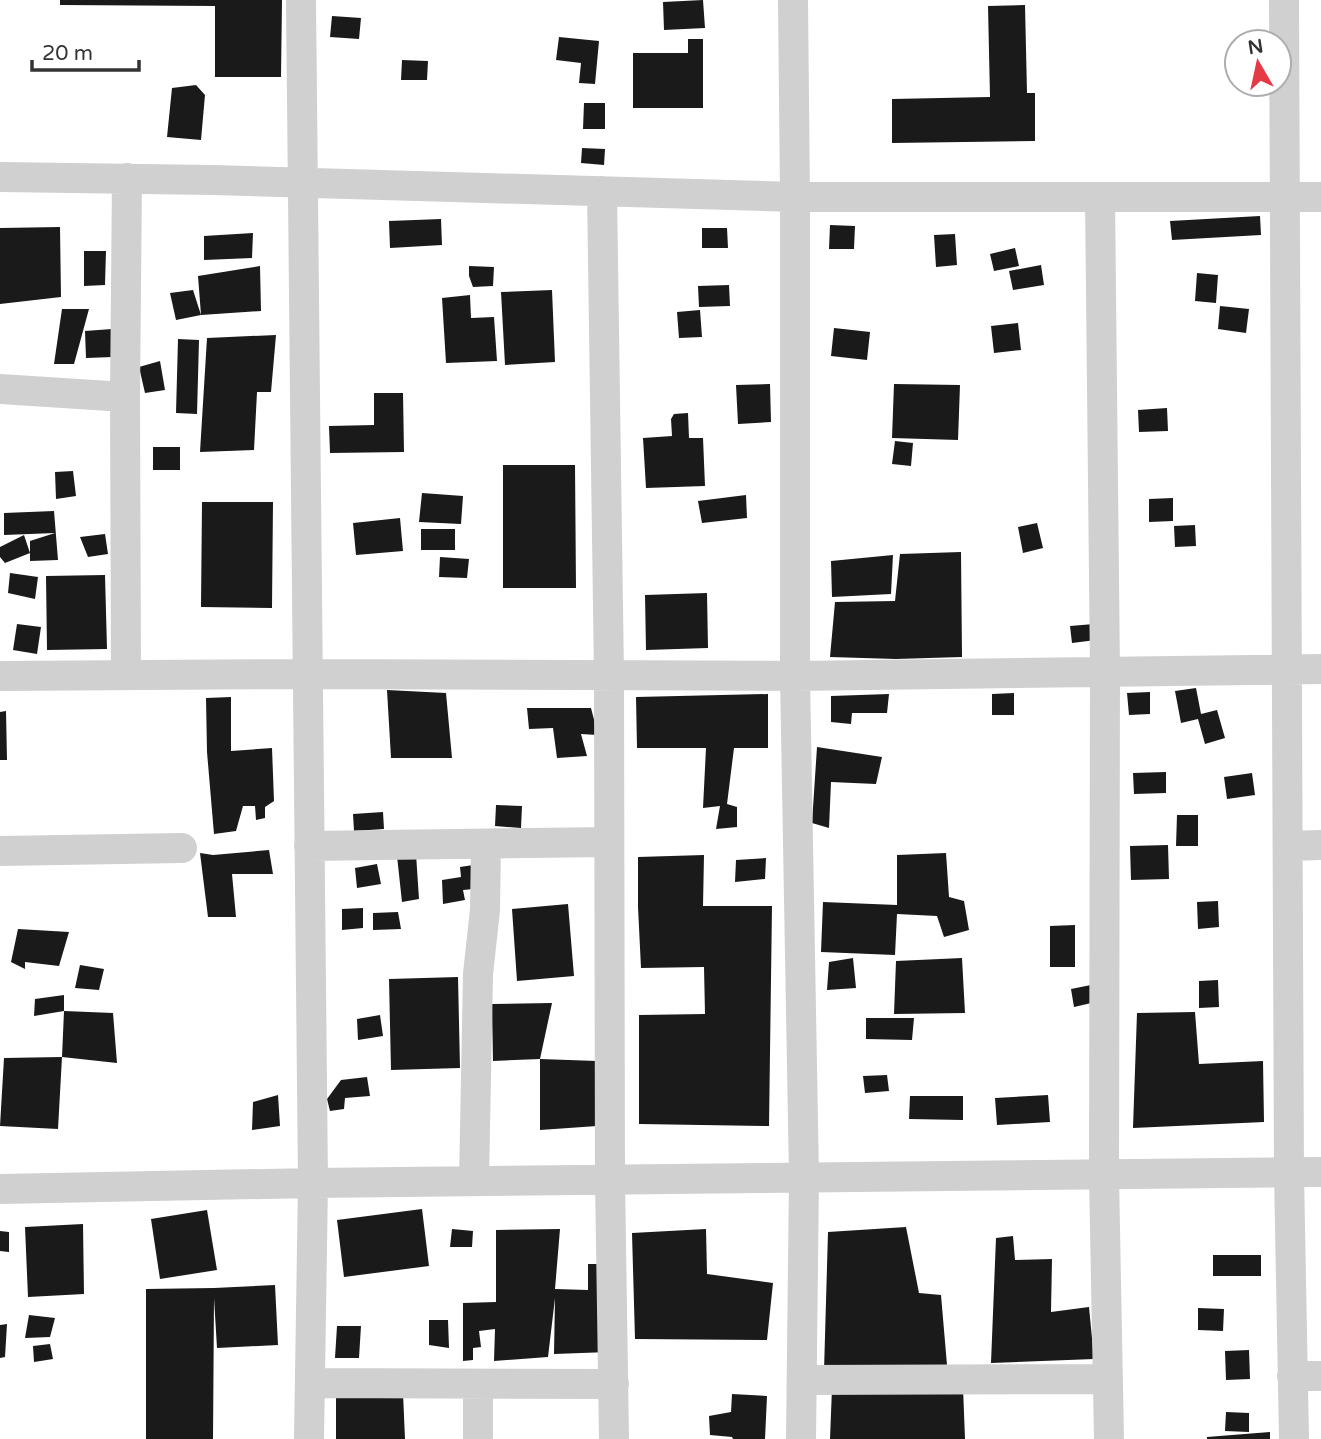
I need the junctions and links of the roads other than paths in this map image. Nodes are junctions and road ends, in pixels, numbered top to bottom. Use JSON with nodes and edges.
{"nodes":[{"id":1,"x":301,"y":0,"type":"edge"},
{"id":2,"x":793,"y":0,"type":"edge"},
{"id":3,"x":1284,"y":0,"type":"edge"},
{"id":4,"x":0,"y":177,"type":"edge"},
{"id":5,"x":127,"y":178,"type":"junction"},
{"id":6,"x":303,"y":182,"type":"junction"},
{"id":7,"x":602,"y":191,"type":"junction"},
{"id":8,"x":795,"y":197,"type":"junction"},
{"id":9,"x":1100,"y":197,"type":"junction"},
{"id":10,"x":1284,"y":197,"type":"junction"},
{"id":11,"x":1321,"y":197,"type":"edge"},
{"id":12,"x":0,"y":389,"type":"edge"},
{"id":13,"x":125,"y":397,"type":"junction"},
{"id":14,"x":1287,"y":669,"type":"junction"},
{"id":15,"x":1321,"y":669,"type":"edge"},
{"id":16,"x":1105,"y":672,"type":"junction"},
{"id":17,"x":307,"y":674,"type":"junction"},
{"id":18,"x":126,"y":675,"type":"junction"},
{"id":19,"x":609,"y":675,"type":"junction"},
{"id":20,"x":0,"y":676,"type":"edge"},
{"id":21,"x":795,"y":676,"type":"junction"},
{"id":22,"x":609,"y":842,"type":"junction"},
{"id":23,"x":486,"y":844,"type":"junction"},
{"id":24,"x":1321,"y":845,"type":"edge"},
{"id":25,"x":309,"y":846,"type":"junction"},
{"id":26,"x":1288,"y":846,"type":"junction"},
{"id":27,"x":183,"y":848,"type":"dead end"},
{"id":28,"x":0,"y":851,"type":"edge"},
{"id":29,"x":1321,"y":1172,"type":"edge"},
{"id":30,"x":1289,"y":1173,"type":"junction"},
{"id":31,"x":1104,"y":1175,"type":"junction"},
{"id":32,"x":804,"y":1177,"type":"junction"},
{"id":33,"x":610,"y":1180,"type":"junction"},
{"id":34,"x":474,"y":1181,"type":"junction"},
{"id":35,"x":313,"y":1183,"type":"junction"},
{"id":36,"x":0,"y":1189,"type":"edge"},
{"id":37,"x":1307,"y":1376,"type":"edge"},
{"id":38,"x":1108,"y":1379,"type":"junction"},
{"id":39,"x":802,"y":1380,"type":"junction"},
{"id":40,"x":310,"y":1383,"type":"junction"},
{"id":41,"x":478,"y":1384,"type":"junction"},
{"id":42,"x":614,"y":1384,"type":"junction"},
{"id":43,"x":309,"y":1439,"type":"edge"},
{"id":44,"x":478,"y":1439,"type":"edge"},
{"id":45,"x":614,"y":1439,"type":"edge"},
{"id":46,"x":801,"y":1439,"type":"edge"},
{"id":47,"x":1109,"y":1439,"type":"edge"},
{"id":48,"x":1294,"y":1439,"type":"edge"}],
"edges":[{"from":1,"to":6,"type":"street"},
{"from":2,"to":8,"type":"street"},
{"from":3,"to":10,"type":"street"},
{"from":4,"to":5,"type":"street"},
{"from":5,"to":6,"type":"street"},
{"from":5,"to":13,"type":"street"},
{"from":6,"to":7,"type":"street"},
{"from":6,"to":17,"type":"street"},
{"from":7,"to":8,"type":"street"},
{"from":7,"to":19,"type":"street"},
{"from":8,"to":9,"type":"street"},
{"from":8,"to":21,"type":"street"},
{"from":9,"to":10,"type":"street"},
{"from":9,"to":16,"type":"street"},
{"from":10,"to":11,"type":"street"},
{"from":10,"to":14,"type":"street"},
{"from":12,"to":13,"type":"street"},
{"from":13,"to":18,"type":"street"},
{"from":14,"to":15,"type":"street"},
{"from":14,"to":16,"type":"street"},
{"from":14,"to":26,"type":"street"},
{"from":16,"to":21,"type":"street"},
{"from":16,"to":31,"type":"street"},
{"from":17,"to":18,"type":"street"},
{"from":17,"to":19,"type":"street"},
{"from":17,"to":25,"type":"street"},
{"from":18,"to":20,"type":"street"},
{"from":19,"to":21,"type":"street"},
{"from":19,"to":22,"type":"street"},
{"from":21,"to":32,"type":"street"},
{"from":22,"to":23,"type":"street"},
{"from":22,"to":33,"type":"street"},
{"from":23,"to":25,"type":"street"},
{"from":23,"to":34,"type":"street"},
{"from":24,"to":26,"type":"street"},
{"from":25,"to":35,"type":"street"},
{"from":26,"to":30,"type":"street"},
{"from":27,"to":28,"type":"street"},
{"from":29,"to":30,"type":"street"},
{"from":30,"to":31,"type":"street"},
{"from":30,"to":37,"type":"street"},
{"from":31,"to":32,"type":"street"},
{"from":31,"to":38,"type":"street"},
{"from":32,"to":33,"type":"street"},
{"from":32,"to":39,"type":"street"},
{"from":33,"to":34,"type":"street"},
{"from":33,"to":42,"type":"street"},
{"from":34,"to":35,"type":"street"},
{"from":35,"to":36,"type":"street"},
{"from":35,"to":40,"type":"street"},
{"from":37,"to":48,"type":"street"},
{"from":38,"to":39,"type":"street"},
{"from":38,"to":47,"type":"street"},
{"from":39,"to":46,"type":"street"},
{"from":40,"to":41,"type":"street"},
{"from":40,"to":43,"type":"street"},
{"from":41,"to":42,"type":"street"},
{"from":41,"to":44,"type":"street"},
{"from":42,"to":45,"type":"street"}]}
